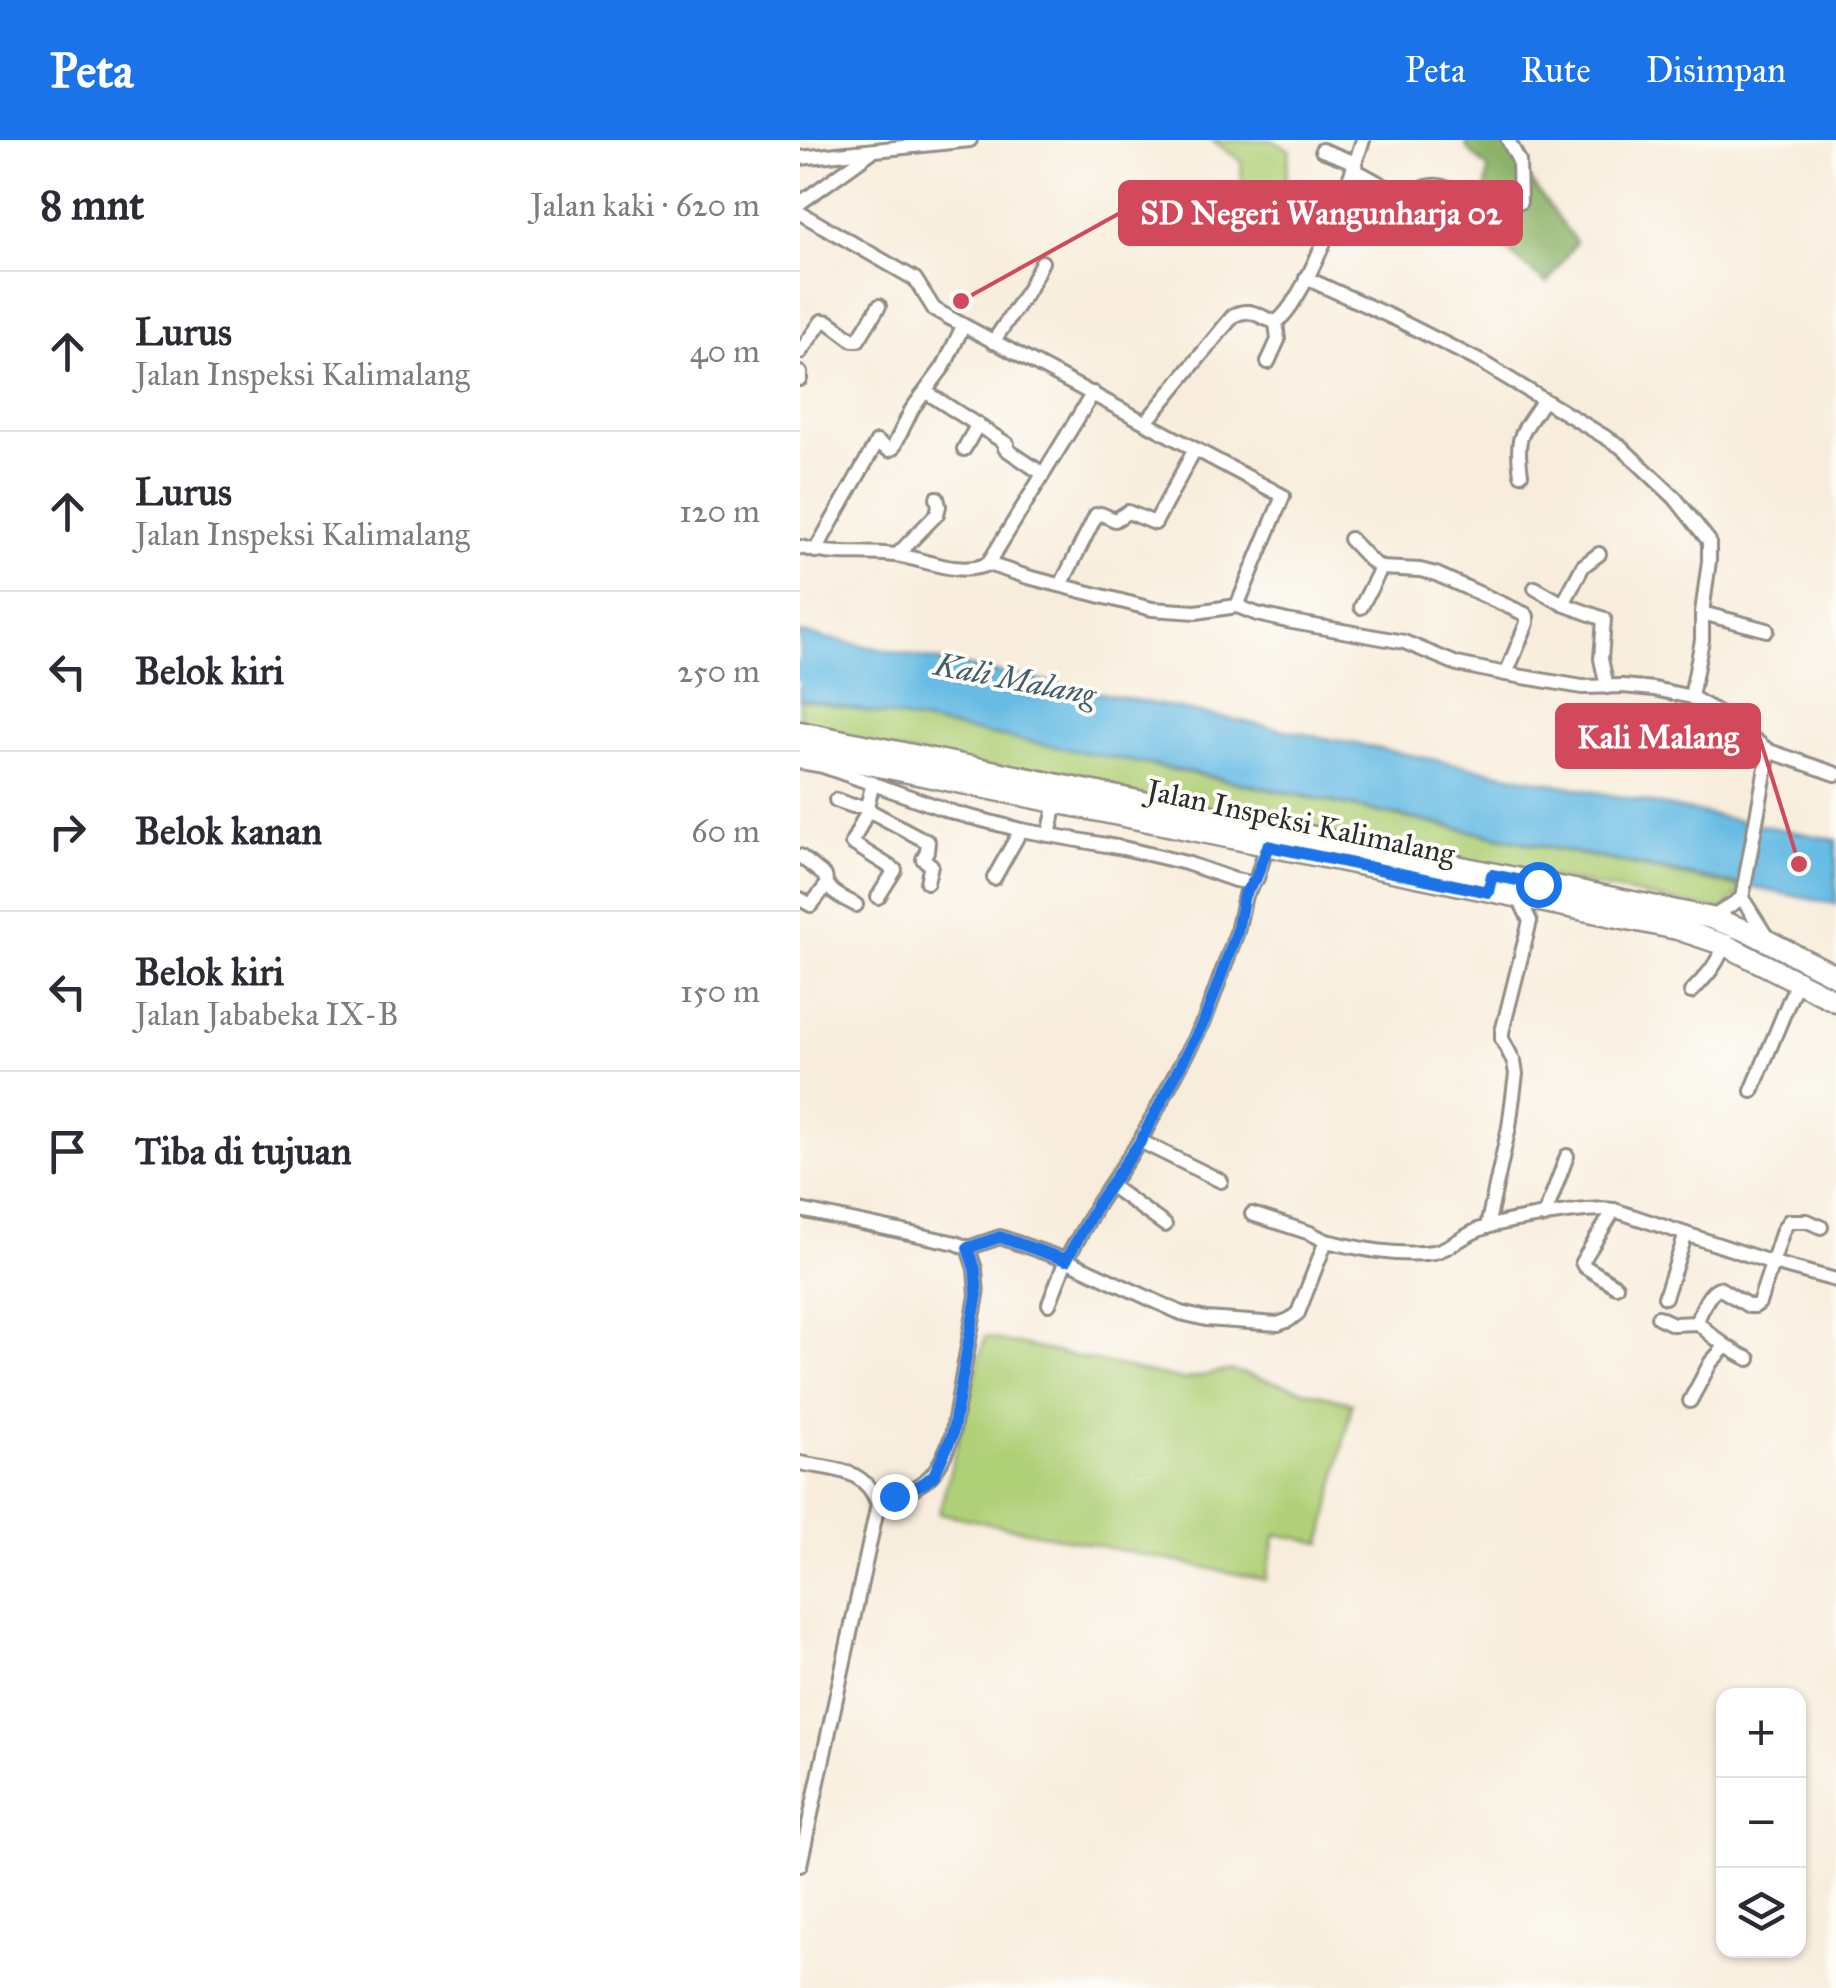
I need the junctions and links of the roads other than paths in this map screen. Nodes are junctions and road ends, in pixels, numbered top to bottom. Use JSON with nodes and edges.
{"nodes":[{"id":1,"x":970,"y":140,"type":"edge"},
{"id":2,"x":1362,"y":140,"type":"edge"},
{"id":3,"x":1508,"y":140,"type":"edge"},
{"id":4,"x":1322,"y":150,"type":"dead end"},
{"id":5,"x":874,"y":151,"type":"junction"},
{"id":6,"x":823,"y":156,"type":"junction"},
{"id":7,"x":800,"y":158,"type":"edge"},
{"id":8,"x":1354,"y":166,"type":"junction"},
{"id":9,"x":834,"y":177,"type":"junction"},
{"id":10,"x":1470,"y":201,"type":"dead end"},
{"id":11,"x":1520,"y":202,"type":"dead end"},
{"id":12,"x":800,"y":203,"type":"edge"},
{"id":13,"x":800,"y":213,"type":"edge"},
{"id":14,"x":1042,"y":262,"type":"dead end"},
{"id":15,"x":1306,"y":278,"type":"junction"},
{"id":16,"x":878,"y":306,"type":"dead end"},
{"id":17,"x":1276,"y":322,"type":"junction"},
{"id":18,"x":963,"y":326,"type":"junction"},
{"id":19,"x":992,"y":342,"type":"junction"},
{"id":20,"x":800,"y":352,"type":"edge"},
{"id":21,"x":1268,"y":362,"type":"dead end"},
{"id":22,"x":926,"y":392,"type":"junction"},
{"id":23,"x":1092,"y":393,"type":"junction"},
{"id":24,"x":1543,"y":402,"type":"junction"},
{"id":25,"x":1146,"y":422,"type":"junction"},
{"id":26,"x":978,"y":424,"type":"junction"},
{"id":27,"x":1195,"y":449,"type":"junction"},
{"id":28,"x":964,"y":450,"type":"dead end"},
{"id":29,"x":1043,"y":474,"type":"junction"},
{"id":30,"x":1521,"y":474,"type":"dead end"},
{"id":31,"x":937,"y":498,"type":"dead end"},
{"id":32,"x":1350,"y":539,"type":"dead end"},
{"id":33,"x":800,"y":547,"type":"edge"},
{"id":34,"x":814,"y":552,"type":"junction"},
{"id":35,"x":1599,"y":554,"type":"dead end"},
{"id":36,"x":897,"y":555,"type":"junction"},
{"id":37,"x":988,"y":564,"type":"junction"},
{"id":38,"x":1381,"y":568,"type":"junction"},
{"id":39,"x":1061,"y":585,"type":"junction"},
{"id":40,"x":1534,"y":588,"type":"dead end"},
{"id":41,"x":1563,"y":604,"type":"junction"},
{"id":42,"x":1237,"y":606,"type":"junction"},
{"id":43,"x":1361,"y":607,"type":"dead end"},
{"id":44,"x":1702,"y":614,"type":"junction"},
{"id":45,"x":1766,"y":630,"type":"dead end"},
{"id":46,"x":1506,"y":674,"type":"junction"},
{"id":47,"x":1607,"y":686,"type":"junction"},
{"id":48,"x":1692,"y":697,"type":"junction"},
{"id":49,"x":800,"y":732,"type":"edge"},
{"id":50,"x":800,"y":750,"type":"edge"},
{"id":51,"x":1769,"y":751,"type":"junction"},
{"id":52,"x":800,"y":762,"type":"edge"},
{"id":53,"x":1836,"y":774,"type":"edge"},
{"id":54,"x":924,"y":776,"type":"junction"},
{"id":55,"x":873,"y":783,"type":"junction"},
{"id":56,"x":918,"y":798,"type":"junction"},
{"id":57,"x":836,"y":800,"type":"dead end"},
{"id":58,"x":1056,"y":803,"type":"junction"},
{"id":59,"x":867,"y":806,"type":"junction"},
{"id":60,"x":1022,"y":830,"type":"junction"},
{"id":61,"x":1049,"y":835,"type":"junction"},
{"id":62,"x":1269,"y":838,"type":"junction"},
{"id":63,"x":800,"y":856,"type":"edge"},
{"id":64,"x":994,"y":878,"type":"dead end"},
{"id":65,"x":927,"y":882,"type":"dead end"},
{"id":66,"x":1252,"y":883,"type":"junction"},
{"id":67,"x":1490,"y":883,"type":"junction"},
{"id":68,"x":826,"y":886,"type":"junction"},
{"id":69,"x":1743,"y":892,"type":"junction"},
{"id":70,"x":878,"y":896,"type":"dead end"},
{"id":71,"x":1519,"y":898,"type":"junction"},
{"id":72,"x":800,"y":900,"type":"edge"},
{"id":73,"x":856,"y":906,"type":"dead end"},
{"id":74,"x":1721,"y":929,"type":"junction"},
{"id":75,"x":1769,"y":941,"type":"junction"},
{"id":76,"x":1806,"y":960,"type":"junction"},
{"id":77,"x":1836,"y":976,"type":"edge"},
{"id":78,"x":1798,"y":981,"type":"junction"},
{"id":79,"x":1691,"y":992,"type":"dead end"},
{"id":80,"x":1836,"y":1001,"type":"edge"},
{"id":81,"x":1752,"y":1091,"type":"dead end"},
{"id":82,"x":1140,"y":1142,"type":"junction"},
{"id":83,"x":1566,"y":1156,"type":"dead end"},
{"id":84,"x":1222,"y":1181,"type":"dead end"},
{"id":85,"x":1112,"y":1186,"type":"junction"},
{"id":86,"x":800,"y":1210,"type":"edge"},
{"id":87,"x":1614,"y":1210,"type":"junction"},
{"id":88,"x":1252,"y":1214,"type":"dead end"},
{"id":89,"x":1544,"y":1217,"type":"junction"},
{"id":90,"x":1165,"y":1225,"type":"dead end"},
{"id":91,"x":1487,"y":1227,"type":"junction"},
{"id":92,"x":1821,"y":1228,"type":"dead end"},
{"id":93,"x":1686,"y":1234,"type":"junction"},
{"id":94,"x":1326,"y":1242,"type":"junction"},
{"id":95,"x":968,"y":1248,"type":"junction"},
{"id":96,"x":1066,"y":1260,"type":"junction"},
{"id":97,"x":1773,"y":1264,"type":"junction"},
{"id":98,"x":1836,"y":1280,"type":"edge"},
{"id":99,"x":1616,"y":1286,"type":"dead end"},
{"id":100,"x":1665,"y":1298,"type":"dead end"},
{"id":101,"x":1049,"y":1304,"type":"dead end"},
{"id":102,"x":1658,"y":1317,"type":"dead end"},
{"id":103,"x":1698,"y":1323,"type":"junction"},
{"id":104,"x":1726,"y":1347,"type":"junction"},
{"id":105,"x":1749,"y":1359,"type":"dead end"},
{"id":106,"x":1690,"y":1401,"type":"dead end"},
{"id":107,"x":800,"y":1463,"type":"edge"},
{"id":108,"x":878,"y":1504,"type":"junction"},
{"id":109,"x":800,"y":1865,"type":"edge"}],
"edges":[{"from":1,"to":5,"type":"street"},
{"from":2,"to":8,"type":"street"},
{"from":3,"to":11,"type":"street"},
{"from":4,"to":8,"type":"street"},
{"from":5,"to":6,"type":"street"},
{"from":5,"to":9,"type":"street"},
{"from":6,"to":7,"type":"street"},
{"from":6,"to":9,"type":"street"},
{"from":8,"to":10,"type":"street"},
{"from":8,"to":15,"type":"street"},
{"from":9,"to":12,"type":"street"},
{"from":13,"to":18,"type":"street"},
{"from":14,"to":19,"type":"street"},
{"from":15,"to":17,"type":"street"},
{"from":15,"to":24,"type":"street"},
{"from":16,"to":20,"type":"street"},
{"from":17,"to":21,"type":"street"},
{"from":17,"to":25,"type":"street"},
{"from":18,"to":19,"type":"street"},
{"from":18,"to":22,"type":"street"},
{"from":19,"to":23,"type":"street"},
{"from":22,"to":26,"type":"street"},
{"from":22,"to":34,"type":"street"},
{"from":23,"to":25,"type":"street"},
{"from":23,"to":29,"type":"street"},
{"from":24,"to":30,"type":"street"},
{"from":24,"to":44,"type":"street"},
{"from":25,"to":27,"type":"street"},
{"from":26,"to":28,"type":"street"},
{"from":26,"to":29,"type":"street"},
{"from":27,"to":39,"type":"street"},
{"from":27,"to":42,"type":"street"},
{"from":29,"to":37,"type":"street"},
{"from":31,"to":36,"type":"street"},
{"from":32,"to":38,"type":"street"},
{"from":33,"to":34,"type":"street"},
{"from":34,"to":36,"type":"street"},
{"from":35,"to":41,"type":"street"},
{"from":36,"to":37,"type":"street"},
{"from":37,"to":39,"type":"street"},
{"from":38,"to":43,"type":"street"},
{"from":38,"to":46,"type":"street"},
{"from":39,"to":42,"type":"street"},
{"from":40,"to":41,"type":"street"},
{"from":41,"to":47,"type":"street"},
{"from":42,"to":46,"type":"street"},
{"from":44,"to":45,"type":"street"},
{"from":44,"to":48,"type":"street"},
{"from":46,"to":47,"type":"street"},
{"from":47,"to":48,"type":"street"},
{"from":48,"to":51,"type":"street"},
{"from":49,"to":62,"type":"main road","name":"Jalan Inspeksi Kalimalang"},
{"from":50,"to":54,"type":"main road","name":"Jalan Inspeksi Kalimalang"},
{"from":51,"to":53,"type":"street"},
{"from":51,"to":69,"type":"street"},
{"from":52,"to":55,"type":"street"},
{"from":54,"to":56,"type":"street"},
{"from":54,"to":58,"type":"main road","name":"Jalan Inspeksi Kalimalang"},
{"from":55,"to":56,"type":"street"},
{"from":55,"to":59,"type":"street"},
{"from":56,"to":60,"type":"street"},
{"from":57,"to":59,"type":"street"},
{"from":58,"to":61,"type":"street"},
{"from":58,"to":62,"type":"main road","name":"Jalan Inspeksi Kalimalang"},
{"from":59,"to":65,"type":"street"},
{"from":59,"to":70,"type":"street"},
{"from":60,"to":61,"type":"street"},
{"from":60,"to":64,"type":"street"},
{"from":61,"to":66,"type":"street"},
{"from":62,"to":66,"type":"street"},
{"from":62,"to":67,"type":"main road","name":"Jalan Inspeksi Kalimalang"},
{"from":63,"to":68,"type":"street"},
{"from":66,"to":82,"type":"street"},
{"from":67,"to":71,"type":"main road","name":"Jalan Inspeksi Kalimalang"},
{"from":67,"to":74,"type":"main road","name":"Jalan Inspeksi Kalimalang"},
{"from":68,"to":72,"type":"street"},
{"from":68,"to":73,"type":"street"},
{"from":69,"to":74,"type":"street"},
{"from":69,"to":75,"type":"street"},
{"from":71,"to":74,"type":"main road","name":"Jalan Inspeksi Kalimalang"},
{"from":71,"to":91,"type":"street"},
{"from":74,"to":75,"type":"main road","name":"Jalan Inspeksi Kalimalang"},
{"from":74,"to":78,"type":"main road","name":"Jalan Inspeksi Kalimalang"},
{"from":74,"to":79,"type":"street"},
{"from":75,"to":76,"type":"main road","name":"Jalan Inspeksi Kalimalang"},
{"from":76,"to":77,"type":"main road","name":"Jalan Inspeksi Kalimalang"},
{"from":76,"to":78,"type":"street"},
{"from":78,"to":80,"type":"main road","name":"Jalan Inspeksi Kalimalang"},
{"from":78,"to":81,"type":"street"},
{"from":82,"to":84,"type":"street"},
{"from":82,"to":85,"type":"street"},
{"from":83,"to":89,"type":"street"},
{"from":85,"to":90,"type":"street"},
{"from":85,"to":96,"type":"street"},
{"from":86,"to":95,"type":"street"},
{"from":87,"to":89,"type":"street"},
{"from":87,"to":93,"type":"street"},
{"from":87,"to":99,"type":"street"},
{"from":88,"to":94,"type":"street"},
{"from":89,"to":91,"type":"street"},
{"from":91,"to":94,"type":"street"},
{"from":92,"to":97,"type":"street"},
{"from":93,"to":97,"type":"street"},
{"from":93,"to":100,"type":"street"},
{"from":94,"to":96,"type":"street"},
{"from":95,"to":96,"type":"street"},
{"from":95,"to":108,"type":"street"},
{"from":96,"to":101,"type":"street"},
{"from":97,"to":98,"type":"street"},
{"from":97,"to":103,"type":"street"},
{"from":102,"to":103,"type":"street"},
{"from":103,"to":104,"type":"street"},
{"from":104,"to":105,"type":"street"},
{"from":104,"to":106,"type":"street"},
{"from":107,"to":108,"type":"street"},
{"from":108,"to":109,"type":"street"}]}
